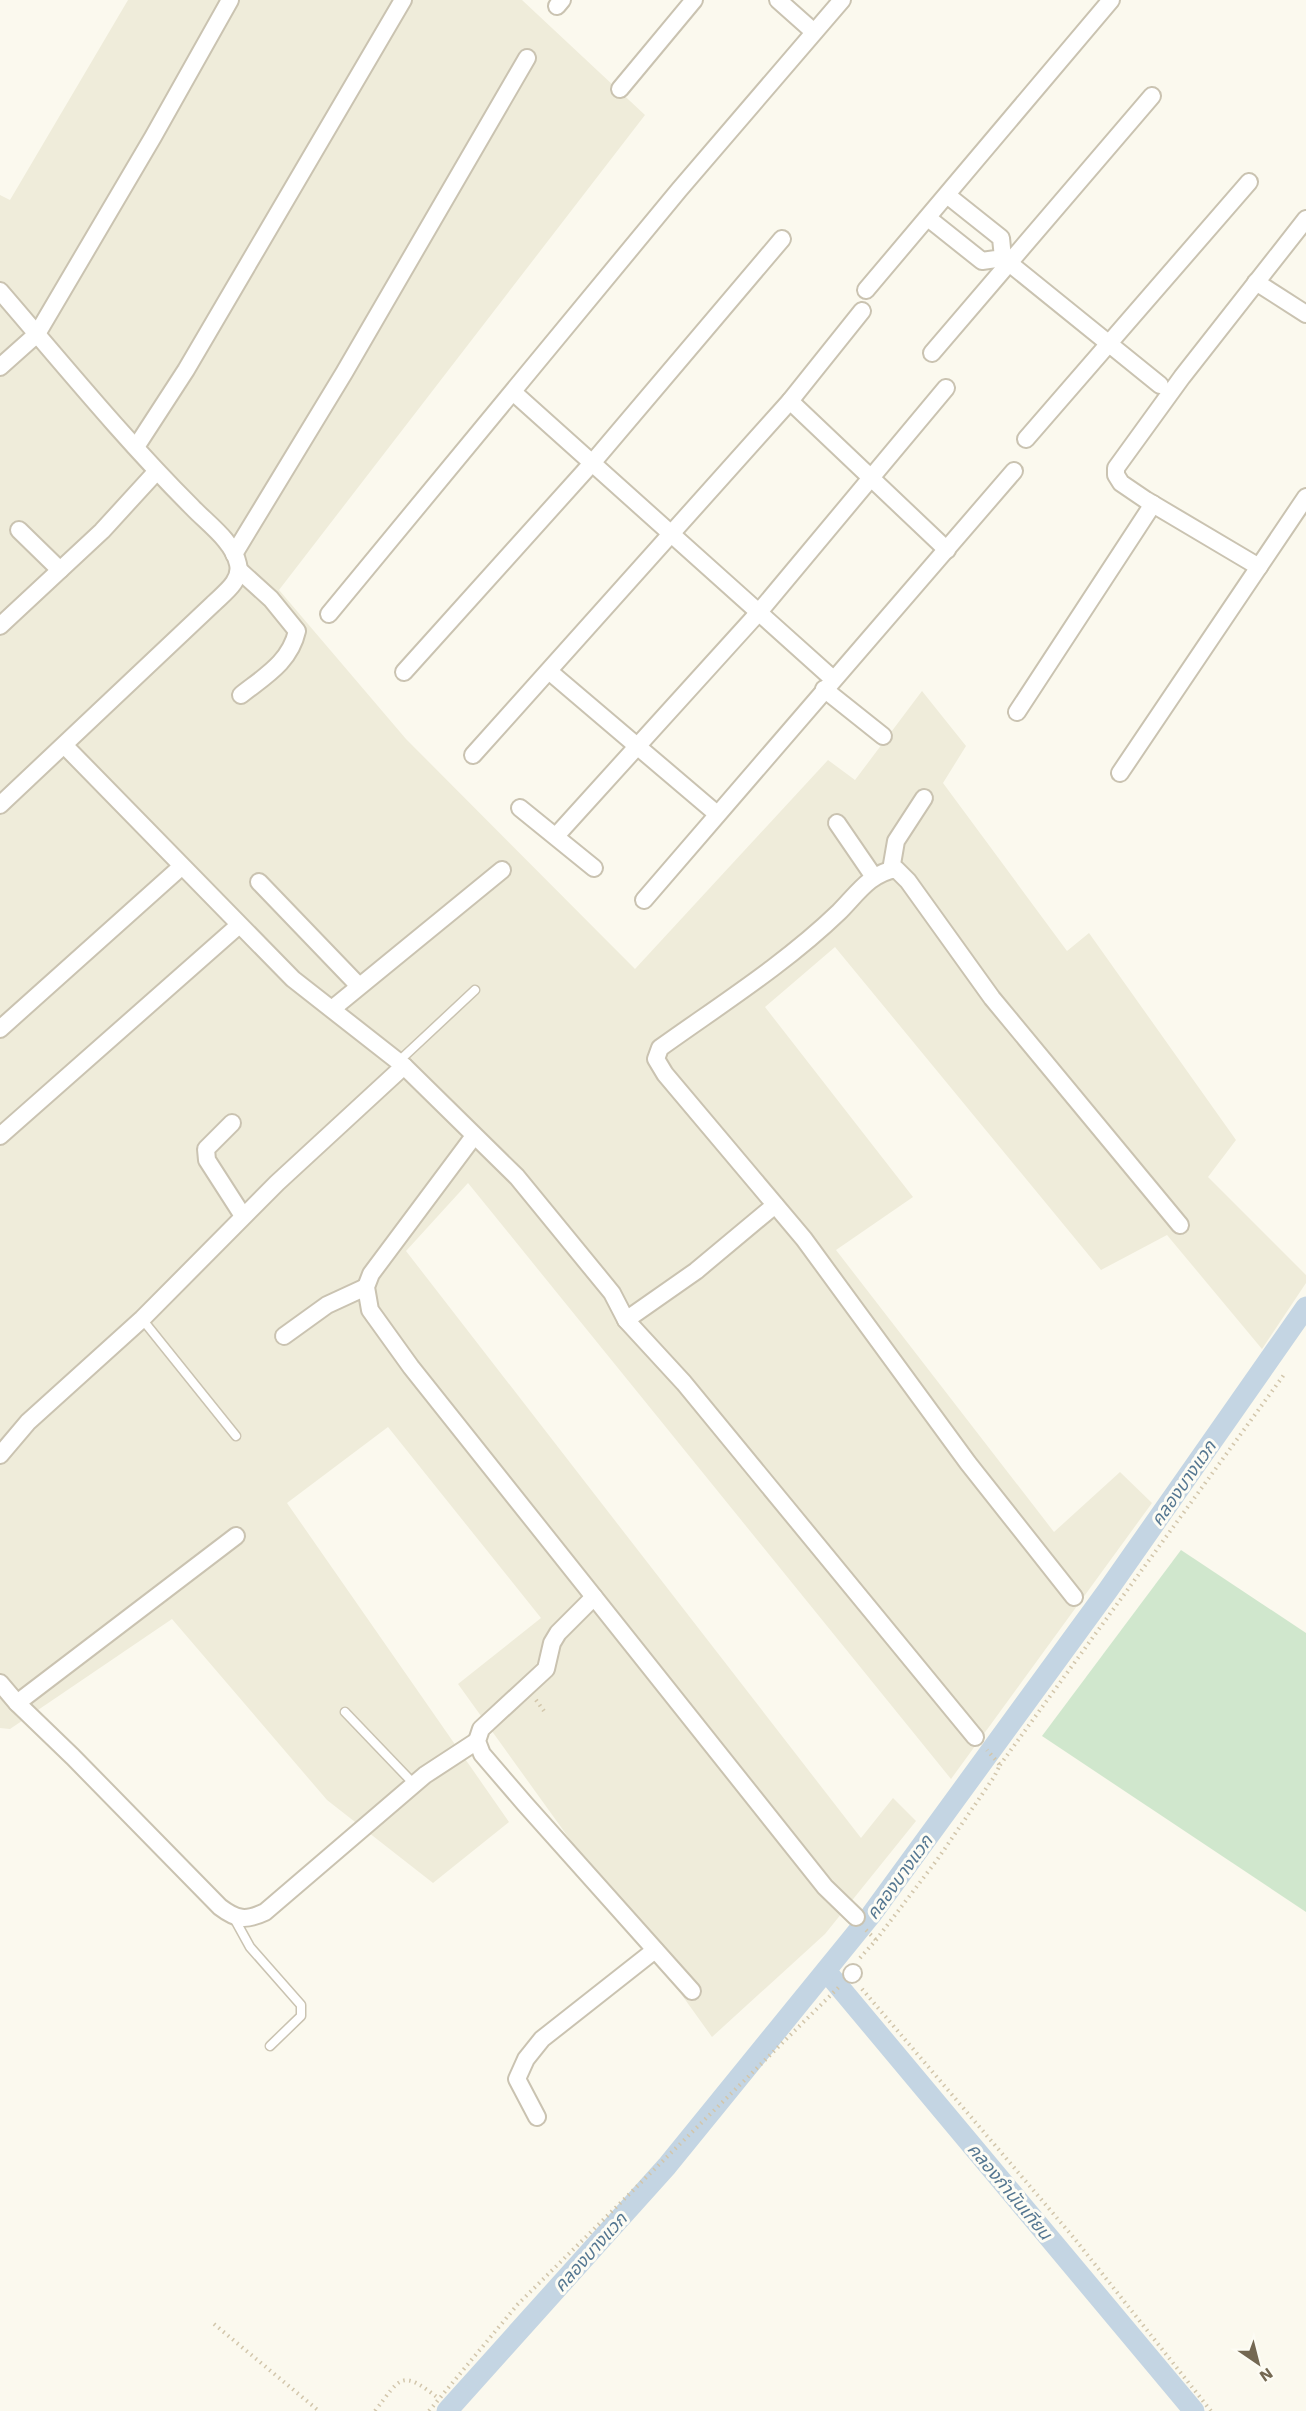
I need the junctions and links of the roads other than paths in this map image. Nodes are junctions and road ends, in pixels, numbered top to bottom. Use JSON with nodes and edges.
{"nodes":[{"id":1,"x":230,"y":0,"type":"edge"},
{"id":2,"x":403,"y":0,"type":"edge"},
{"id":3,"x":694,"y":0,"type":"edge"},
{"id":4,"x":778,"y":0,"type":"edge"},
{"id":5,"x":842,"y":0,"type":"edge"},
{"id":6,"x":1111,"y":0,"type":"edge"},
{"id":7,"x":814,"y":32,"type":"junction"},
{"id":8,"x":527,"y":58,"type":"dead end"},
{"id":9,"x":620,"y":89,"type":"dead end"},
{"id":10,"x":1152,"y":96,"type":"dead end"},
{"id":11,"x":1250,"y":182,"type":"dead end"},
{"id":12,"x":947,"y":195,"type":"junction"},
{"id":13,"x":928,"y":218,"type":"junction"},
{"id":14,"x":1306,"y":219,"type":"edge"},
{"id":15,"x":783,"y":238,"type":"dead end"},
{"id":16,"x":1006,"y":260,"type":"junction"},
{"id":17,"x":1256,"y":282,"type":"junction"},
{"id":18,"x":866,"y":290,"type":"dead end"},
{"id":19,"x":0,"y":291,"type":"edge"},
{"id":20,"x":862,"y":311,"type":"dead end"},
{"id":21,"x":1306,"y":314,"type":"edge"},
{"id":22,"x":37,"y":334,"type":"junction"},
{"id":23,"x":1108,"y":344,"type":"junction"},
{"id":24,"x":932,"y":353,"type":"dead end"},
{"id":25,"x":0,"y":367,"type":"edge"},
{"id":26,"x":1160,"y":385,"type":"dead end"},
{"id":27,"x":946,"y":388,"type":"dead end"},
{"id":28,"x":513,"y":392,"type":"junction"},
{"id":29,"x":790,"y":401,"type":"junction"},
{"id":30,"x":1026,"y":438,"type":"dead end"},
{"id":31,"x":136,"y":447,"type":"junction"},
{"id":32,"x":593,"y":462,"type":"junction"},
{"id":33,"x":1014,"y":471,"type":"dead end"},
{"id":34,"x":156,"y":472,"type":"junction"},
{"id":35,"x":870,"y":477,"type":"junction"},
{"id":36,"x":1306,"y":497,"type":"edge"},
{"id":37,"x":1153,"y":504,"type":"junction"},
{"id":38,"x":19,"y":530,"type":"dead end"},
{"id":39,"x":671,"y":534,"type":"junction"},
{"id":40,"x":947,"y":550,"type":"junction"},
{"id":41,"x":234,"y":554,"type":"junction"},
{"id":42,"x":1259,"y":567,"type":"junction"},
{"id":43,"x":60,"y":570,"type":"junction"},
{"id":44,"x":239,"y":570,"type":"junction"},
{"id":45,"x":759,"y":612,"type":"junction"},
{"id":46,"x":329,"y":614,"type":"dead end"},
{"id":47,"x":0,"y":626,"type":"edge"},
{"id":48,"x":404,"y":672,"type":"dead end"},
{"id":49,"x":550,"y":672,"type":"junction"},
{"id":50,"x":829,"y":684,"type":"junction"},
{"id":51,"x":241,"y":695,"type":"dead end"},
{"id":52,"x":1017,"y":712,"type":"dead end"},
{"id":53,"x":883,"y":736,"type":"dead end"},
{"id":54,"x":638,"y":745,"type":"junction"},
{"id":55,"x":64,"y":746,"type":"junction"},
{"id":56,"x":473,"y":755,"type":"dead end"},
{"id":57,"x":1120,"y":773,"type":"dead end"},
{"id":58,"x":924,"y":798,"type":"dead end"},
{"id":59,"x":0,"y":805,"type":"edge"},
{"id":60,"x":520,"y":808,"type":"dead end"},
{"id":61,"x":717,"y":814,"type":"junction"},
{"id":62,"x":837,"y":823,"type":"dead end"},
{"id":63,"x":556,"y":836,"type":"junction"},
{"id":64,"x":181,"y":867,"type":"junction"},
{"id":65,"x":594,"y":868,"type":"dead end"},
{"id":66,"x":502,"y":870,"type":"dead end"},
{"id":67,"x":891,"y":870,"type":"junction"},
{"id":68,"x":874,"y":877,"type":"junction"},
{"id":69,"x":260,"y":882,"type":"dead end"},
{"id":70,"x":644,"y":900,"type":"dead end"},
{"id":71,"x":238,"y":926,"type":"junction"},
{"id":72,"x":359,"y":986,"type":"junction"},
{"id":73,"x":475,"y":990,"type":"dead end"},
{"id":74,"x":332,"y":1009,"type":"junction"},
{"id":75,"x":0,"y":1029,"type":"edge"},
{"id":76,"x":401,"y":1064,"type":"junction"},
{"id":77,"x":232,"y":1123,"type":"dead end"},
{"id":78,"x":0,"y":1136,"type":"edge"},
{"id":79,"x":474,"y":1136,"type":"junction"},
{"id":80,"x":775,"y":1204,"type":"junction"},
{"id":81,"x":243,"y":1216,"type":"junction"},
{"id":82,"x":1180,"y":1225,"type":"dead end"},
{"id":83,"x":366,"y":1287,"type":"junction"},
{"id":84,"x":142,"y":1319,"type":"junction"},
{"id":85,"x":626,"y":1320,"type":"junction"},
{"id":86,"x":284,"y":1336,"type":"dead end"},
{"id":87,"x":236,"y":1436,"type":"dead end"},
{"id":88,"x":0,"y":1455,"type":"edge"},
{"id":89,"x":236,"y":1536,"type":"dead end"},
{"id":90,"x":594,"y":1597,"type":"junction"},
{"id":91,"x":1074,"y":1597,"type":"dead end"},
{"id":92,"x":0,"y":1683,"type":"edge"},
{"id":93,"x":17,"y":1703,"type":"junction"},
{"id":94,"x":345,"y":1712,"type":"dead end"},
{"id":95,"x":975,"y":1737,"type":"dead end"},
{"id":96,"x":477,"y":1741,"type":"junction"},
{"id":97,"x":414,"y":1784,"type":"junction"},
{"id":98,"x":856,"y":1917,"type":"dead end"},
{"id":99,"x":234,"y":1918,"type":"junction"},
{"id":100,"x":655,"y":1950,"type":"junction"},
{"id":101,"x":692,"y":1991,"type":"dead end"},
{"id":102,"x":270,"y":2046,"type":"dead end"},
{"id":103,"x":537,"y":2117,"type":"dead end"}],
"edges":[{"from":1,"to":22,"type":"street"},
{"from":2,"to":31,"type":"street"},
{"from":3,"to":9,"type":"street"},
{"from":4,"to":7,"type":"street"},
{"from":5,"to":7,"type":"street"},
{"from":6,"to":12,"type":"street"},
{"from":7,"to":28,"type":"street"},
{"from":8,"to":41,"type":"street"},
{"from":10,"to":16,"type":"street"},
{"from":11,"to":23,"type":"street"},
{"from":12,"to":13,"type":"street"},
{"from":12,"to":16,"type":"street"},
{"from":13,"to":16,"type":"street"},
{"from":13,"to":18,"type":"street"},
{"from":14,"to":17,"type":"street"},
{"from":15,"to":32,"type":"street"},
{"from":16,"to":23,"type":"street"},
{"from":16,"to":24,"type":"street"},
{"from":17,"to":21,"type":"street"},
{"from":17,"to":37,"type":"street"},
{"from":19,"to":22,"type":"street"},
{"from":20,"to":29,"type":"street"},
{"from":22,"to":25,"type":"street"},
{"from":22,"to":31,"type":"street"},
{"from":23,"to":26,"type":"street"},
{"from":23,"to":30,"type":"street"},
{"from":27,"to":35,"type":"street"},
{"from":28,"to":32,"type":"street"},
{"from":28,"to":46,"type":"street"},
{"from":29,"to":35,"type":"street"},
{"from":29,"to":39,"type":"street"},
{"from":31,"to":34,"type":"street"},
{"from":32,"to":39,"type":"street"},
{"from":32,"to":48,"type":"street"},
{"from":33,"to":40,"type":"street"},
{"from":34,"to":41,"type":"street"},
{"from":34,"to":43,"type":"street"},
{"from":35,"to":40,"type":"street"},
{"from":35,"to":45,"type":"street"},
{"from":36,"to":42,"type":"street"},
{"from":37,"to":42,"type":"street"},
{"from":37,"to":52,"type":"street"},
{"from":38,"to":43,"type":"street"},
{"from":39,"to":45,"type":"street"},
{"from":39,"to":49,"type":"street"},
{"from":40,"to":50,"type":"street"},
{"from":41,"to":44,"type":"street"},
{"from":42,"to":57,"type":"street"},
{"from":43,"to":47,"type":"street"},
{"from":44,"to":51,"type":"street"},
{"from":44,"to":55,"type":"street"},
{"from":45,"to":50,"type":"street"},
{"from":45,"to":54,"type":"street"},
{"from":49,"to":54,"type":"street"},
{"from":49,"to":56,"type":"street"},
{"from":50,"to":53,"type":"street"},
{"from":50,"to":61,"type":"street"},
{"from":54,"to":61,"type":"street"},
{"from":54,"to":63,"type":"street"},
{"from":55,"to":59,"type":"street"},
{"from":55,"to":64,"type":"street"},
{"from":58,"to":67,"type":"street"},
{"from":60,"to":63,"type":"street"},
{"from":61,"to":70,"type":"street"},
{"from":62,"to":68,"type":"street"},
{"from":63,"to":65,"type":"street"},
{"from":64,"to":71,"type":"street"},
{"from":64,"to":75,"type":"street"},
{"from":66,"to":72,"type":"street"},
{"from":67,"to":68,"type":"street"},
{"from":67,"to":82,"type":"street"},
{"from":68,"to":80,"type":"street"},
{"from":69,"to":72,"type":"street"},
{"from":71,"to":74,"type":"street"},
{"from":71,"to":78,"type":"street"},
{"from":72,"to":74,"type":"street"},
{"from":73,"to":76,"type":"lane"},
{"from":74,"to":76,"type":"street"},
{"from":76,"to":79,"type":"street"},
{"from":76,"to":81,"type":"street"},
{"from":77,"to":81,"type":"street"},
{"from":79,"to":83,"type":"street"},
{"from":79,"to":85,"type":"street"},
{"from":80,"to":85,"type":"street"},
{"from":80,"to":91,"type":"street"},
{"from":81,"to":84,"type":"street"},
{"from":83,"to":86,"type":"street"},
{"from":83,"to":90,"type":"street"},
{"from":84,"to":87,"type":"lane"},
{"from":84,"to":88,"type":"street"},
{"from":85,"to":95,"type":"street"},
{"from":89,"to":93,"type":"street"},
{"from":90,"to":96,"type":"street"},
{"from":90,"to":98,"type":"street"},
{"from":92,"to":93,"type":"street"},
{"from":93,"to":99,"type":"street"},
{"from":94,"to":97,"type":"lane"},
{"from":96,"to":97,"type":"street"},
{"from":96,"to":100,"type":"street"},
{"from":97,"to":99,"type":"street"},
{"from":99,"to":102,"type":"lane"},
{"from":100,"to":101,"type":"street"},
{"from":100,"to":103,"type":"street"}]}
